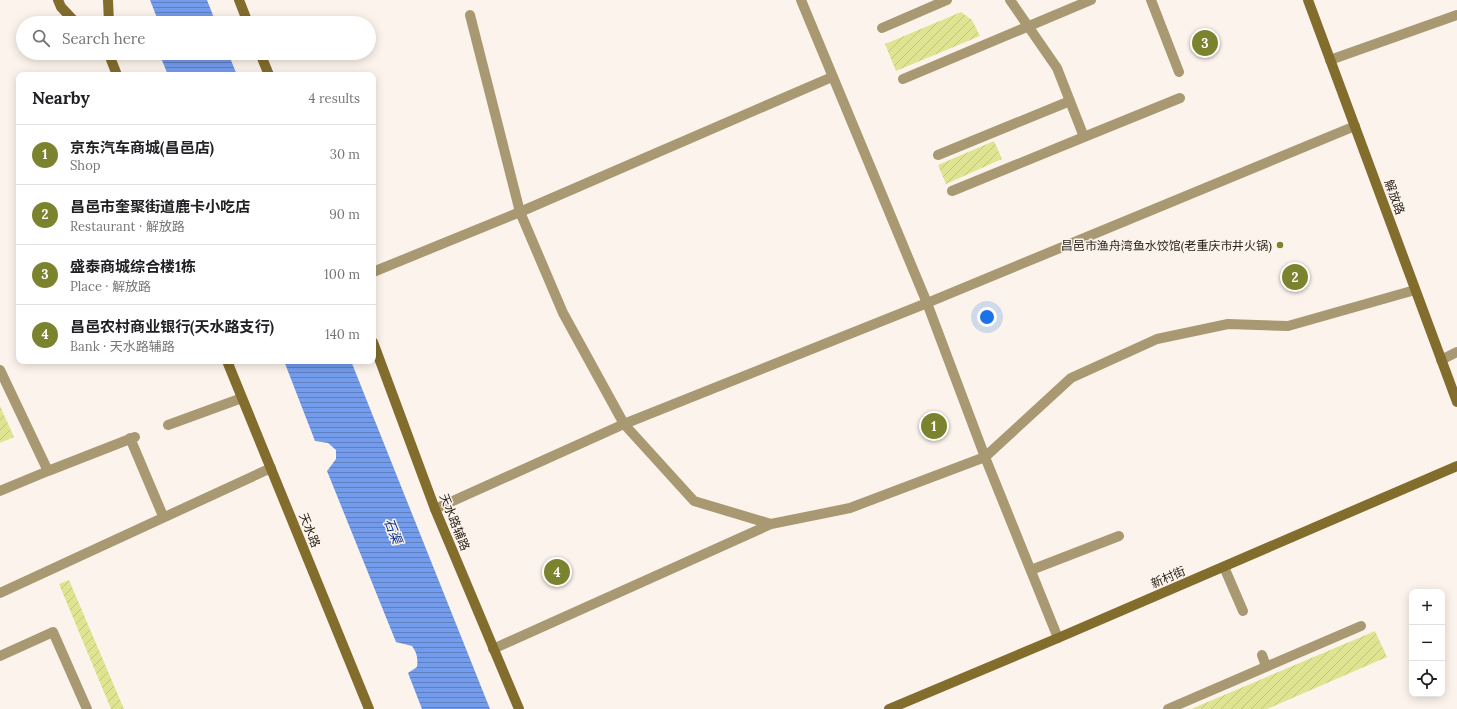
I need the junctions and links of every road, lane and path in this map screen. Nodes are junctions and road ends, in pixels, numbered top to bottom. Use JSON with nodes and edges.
{"nodes":[{"id":1,"x":58,"y":0,"type":"edge"},
{"id":2,"x":108,"y":0,"type":"edge"},
{"id":3,"x":239,"y":0,"type":"edge"},
{"id":4,"x":801,"y":0,"type":"edge"},
{"id":5,"x":947,"y":0,"type":"edge"},
{"id":6,"x":1010,"y":0,"type":"edge"},
{"id":7,"x":1091,"y":0,"type":"edge"},
{"id":8,"x":1151,"y":0,"type":"edge"},
{"id":9,"x":1308,"y":0,"type":"edge"},
{"id":10,"x":470,"y":15,"type":"dead end"},
{"id":11,"x":1457,"y":15,"type":"edge"},
{"id":12,"x":69,"y":16,"type":"edge"},
{"id":13,"x":109,"y":16,"type":"edge"},
{"id":14,"x":245,"y":16,"type":"edge"},
{"id":15,"x":1028,"y":26,"type":"junction"},
{"id":16,"x":882,"y":28,"type":"dead end"},
{"id":17,"x":111,"y":60,"type":"edge"},
{"id":18,"x":263,"y":60,"type":"edge"},
{"id":19,"x":1330,"y":60,"type":"junction"},
{"id":20,"x":116,"y":72,"type":"edge"},
{"id":21,"x":267,"y":72,"type":"edge"},
{"id":22,"x":1179,"y":72,"type":"dead end"},
{"id":23,"x":832,"y":77,"type":"junction"},
{"id":24,"x":903,"y":79,"type":"dead end"},
{"id":25,"x":1180,"y":98,"type":"dead end"},
{"id":26,"x":1070,"y":101,"type":"junction"},
{"id":27,"x":1355,"y":126,"type":"junction"},
{"id":28,"x":1084,"y":137,"type":"junction"},
{"id":29,"x":938,"y":155,"type":"dead end"},
{"id":30,"x":952,"y":190,"type":"dead end"},
{"id":31,"x":520,"y":212,"type":"junction"},
{"id":32,"x":376,"y":271,"type":"edge"},
{"id":33,"x":1415,"y":290,"type":"junction"},
{"id":34,"x":927,"y":303,"type":"junction"},
{"id":35,"x":376,"y":350,"type":"edge"},
{"id":36,"x":1457,"y":352,"type":"edge"},
{"id":37,"x":1441,"y":360,"type":"junction"},
{"id":38,"x":228,"y":364,"type":"edge"},
{"id":39,"x":0,"y":370,"type":"edge"},
{"id":40,"x":242,"y":398,"type":"junction"},
{"id":41,"x":1457,"y":402,"type":"edge"},
{"id":42,"x":624,"y":424,"type":"junction"},
{"id":43,"x":168,"y":425,"type":"dead end"},
{"id":44,"x":985,"y":457,"type":"junction"},
{"id":45,"x":1457,"y":466,"type":"edge"},
{"id":46,"x":271,"y":468,"type":"junction"},
{"id":47,"x":48,"y":471,"type":"junction"},
{"id":48,"x":0,"y":491,"type":"edge"},
{"id":49,"x":435,"y":509,"type":"junction"},
{"id":50,"x":164,"y":516,"type":"junction"},
{"id":51,"x":771,"y":524,"type":"junction"},
{"id":52,"x":1119,"y":536,"type":"dead end"},
{"id":53,"x":1224,"y":567,"type":"junction"},
{"id":54,"x":1031,"y":570,"type":"junction"},
{"id":55,"x":0,"y":593,"type":"edge"},
{"id":56,"x":1243,"y":611,"type":"dead end"},
{"id":57,"x":1361,"y":626,"type":"dead end"},
{"id":58,"x":1058,"y":638,"type":"junction"},
{"id":59,"x":492,"y":649,"type":"junction"},
{"id":60,"x":1262,"y":655,"type":"dead end"},
{"id":61,"x":0,"y":656,"type":"edge"},
{"id":62,"x":1266,"y":666,"type":"junction"},
{"id":63,"x":87,"y":709,"type":"edge"},
{"id":64,"x":369,"y":709,"type":"edge"},
{"id":65,"x":518,"y":709,"type":"edge"},
{"id":66,"x":889,"y":709,"type":"edge"},
{"id":67,"x":1168,"y":709,"type":"edge"}],
"edges":[{"from":1,"to":12,"type":"street"},
{"from":2,"to":13,"type":"street"},
{"from":3,"to":14,"type":"street"},
{"from":4,"to":23,"type":"street"},
{"from":5,"to":16,"type":"street"},
{"from":6,"to":15,"type":"street"},
{"from":7,"to":15,"type":"street"},
{"from":8,"to":22,"type":"street"},
{"from":9,"to":19,"type":"street","name":"解放路"},
{"from":10,"to":31,"type":"street"},
{"from":11,"to":19,"type":"street"},
{"from":15,"to":24,"type":"street"},
{"from":15,"to":26,"type":"street"},
{"from":17,"to":20,"type":"street"},
{"from":18,"to":21,"type":"street"},
{"from":19,"to":27,"type":"street","name":"解放路"},
{"from":23,"to":31,"type":"street"},
{"from":23,"to":34,"type":"street"},
{"from":25,"to":28,"type":"street"},
{"from":26,"to":28,"type":"street"},
{"from":26,"to":29,"type":"street"},
{"from":27,"to":33,"type":"street","name":"解放路"},
{"from":27,"to":34,"type":"street"},
{"from":28,"to":30,"type":"street"},
{"from":31,"to":32,"type":"street"},
{"from":31,"to":42,"type":"street"},
{"from":33,"to":37,"type":"street","name":"解放路"},
{"from":33,"to":44,"type":"street"},
{"from":34,"to":42,"type":"street"},
{"from":34,"to":44,"type":"street"},
{"from":35,"to":49,"type":"street","name":"天水路辅路"},
{"from":36,"to":37,"type":"street"},
{"from":37,"to":41,"type":"street","name":"解放路"},
{"from":38,"to":40,"type":"street","name":"天水路"},
{"from":39,"to":47,"type":"street"},
{"from":40,"to":43,"type":"street"},
{"from":40,"to":46,"type":"street","name":"天水路"},
{"from":42,"to":49,"type":"street"},
{"from":42,"to":51,"type":"street"},
{"from":44,"to":51,"type":"street"},
{"from":44,"to":54,"type":"street"},
{"from":45,"to":53,"type":"street","name":"新村街"},
{"from":46,"to":50,"type":"street"},
{"from":46,"to":64,"type":"street","name":"天水路"},
{"from":47,"to":48,"type":"street"},
{"from":47,"to":50,"type":"street"},
{"from":49,"to":59,"type":"street","name":"天水路辅路"},
{"from":50,"to":55,"type":"street"},
{"from":51,"to":59,"type":"street"},
{"from":52,"to":54,"type":"street"},
{"from":53,"to":56,"type":"street"},
{"from":53,"to":58,"type":"street","name":"新村街"},
{"from":54,"to":58,"type":"street"},
{"from":57,"to":62,"type":"street"},
{"from":58,"to":66,"type":"street","name":"新村街"},
{"from":59,"to":65,"type":"street","name":"天水路辅路"},
{"from":60,"to":62,"type":"street"},
{"from":61,"to":63,"type":"street"},
{"from":62,"to":67,"type":"street"}]}
